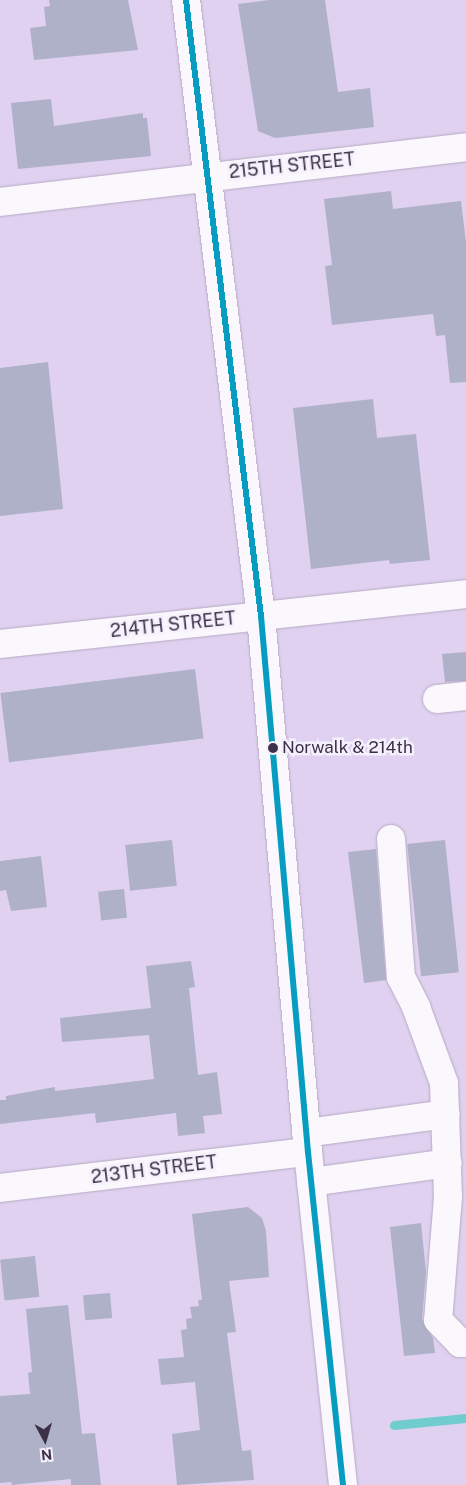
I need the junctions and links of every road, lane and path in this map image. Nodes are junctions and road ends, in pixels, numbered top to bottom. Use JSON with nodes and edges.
{"nodes":[{"id":1,"x":186,"y":0,"type":"edge"},
{"id":2,"x":466,"y":147,"type":"edge"},
{"id":3,"x":206,"y":176,"type":"junction"},
{"id":4,"x":0,"y":202,"type":"edge"},
{"id":5,"x":466,"y":594,"type":"edge"},
{"id":6,"x":261,"y":616,"type":"junction"},
{"id":7,"x":0,"y":644,"type":"edge"},
{"id":8,"x":466,"y":696,"type":"edge"},
{"id":9,"x":437,"y":699,"type":"dead end"},
{"id":10,"x":391,"y":839,"type":"dead end"},
{"id":11,"x":446,"y":1114,"type":"junction"},
{"id":12,"x":307,"y":1143,"type":"junction"},
{"id":13,"x":448,"y":1163,"type":"junction"},
{"id":14,"x":311,"y":1182,"type":"junction"},
{"id":15,"x":0,"y":1188,"type":"edge"},
{"id":16,"x":466,"y":1343,"type":"edge"},
{"id":17,"x":343,"y":1485,"type":"edge"}],
"edges":[{"from":1,"to":3,"type":"street"},
{"from":2,"to":3,"type":"street","name":"215TH STREET"},
{"from":3,"to":4,"type":"street","name":"215TH STREET"},
{"from":3,"to":6,"type":"street"},
{"from":5,"to":6,"type":"street","name":"214TH STREET"},
{"from":6,"to":7,"type":"street","name":"214TH STREET"},
{"from":6,"to":12,"type":"street"},
{"from":8,"to":9,"type":"street"},
{"from":10,"to":11,"type":"street"},
{"from":11,"to":12,"type":"street","name":"213TH STREET"},
{"from":11,"to":13,"type":"street"},
{"from":12,"to":14,"type":"street"},
{"from":12,"to":15,"type":"street","name":"213TH STREET"},
{"from":13,"to":14,"type":"street"},
{"from":13,"to":16,"type":"street"},
{"from":14,"to":17,"type":"street"}]}
